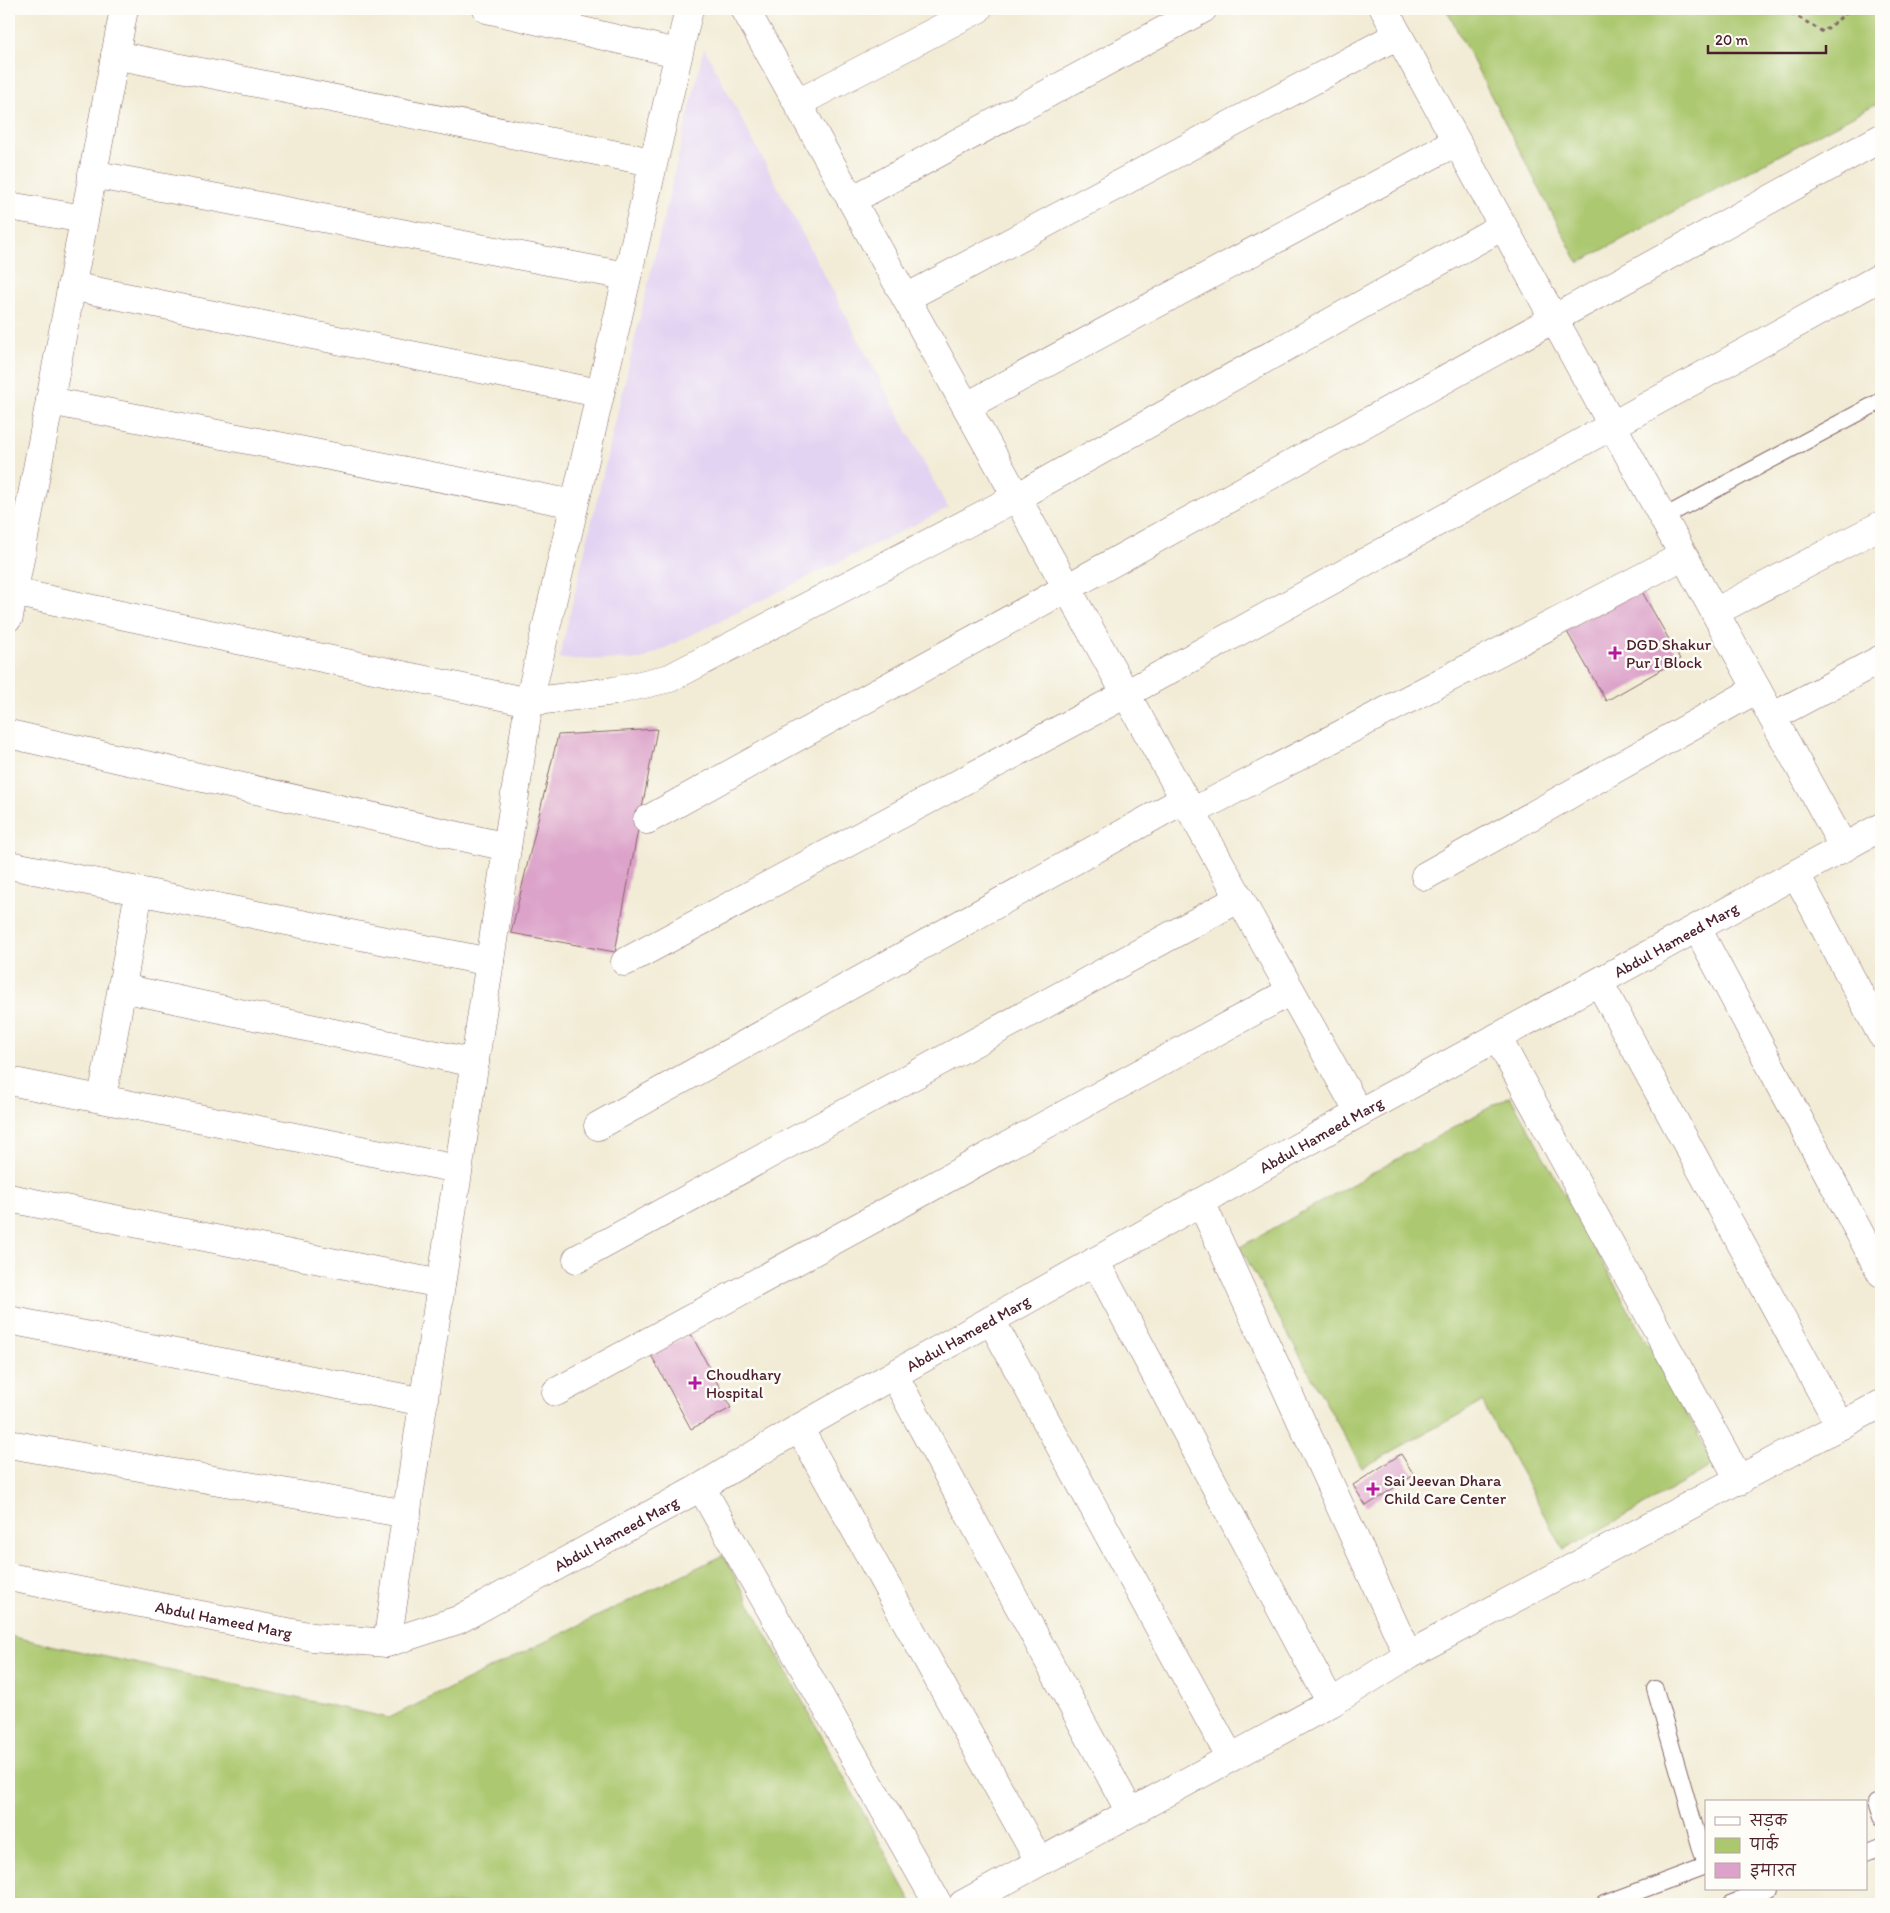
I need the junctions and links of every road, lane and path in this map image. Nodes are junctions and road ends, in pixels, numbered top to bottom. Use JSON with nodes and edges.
{"nodes":[{"id":1,"x":124,"y":9,"type":"edge"},
{"id":2,"x":487,"y":9,"type":"edge"},
{"id":3,"x":689,"y":9,"type":"edge"},
{"id":4,"x":745,"y":9,"type":"edge"},
{"id":5,"x":978,"y":9,"type":"edge"},
{"id":6,"x":1203,"y":9,"type":"edge"},
{"id":7,"x":1384,"y":9,"type":"edge"},
{"id":8,"x":1785,"y":9,"type":"edge"},
{"id":9,"x":1852,"y":9,"type":"edge"},
{"id":10,"x":1398,"y":35,"type":"junction"},
{"id":11,"x":677,"y":53,"type":"junction"},
{"id":12,"x":115,"y":55,"type":"junction"},
{"id":13,"x":798,"y":103,"type":"junction"},
{"id":14,"x":1881,"y":138,"type":"edge"},
{"id":15,"x":1456,"y":142,"type":"junction"},
{"id":16,"x":652,"y":162,"type":"junction"},
{"id":17,"x":92,"y":174,"type":"junction"},
{"id":18,"x":852,"y":200,"type":"junction"},
{"id":19,"x":9,"y":206,"type":"edge"},
{"id":20,"x":84,"y":219,"type":"junction"},
{"id":21,"x":1502,"y":226,"type":"junction"},
{"id":22,"x":626,"y":276,"type":"junction"},
{"id":23,"x":1881,"y":277,"type":"edge"},
{"id":24,"x":72,"y":286,"type":"junction"},
{"id":25,"x":906,"y":298,"type":"junction"},
{"id":26,"x":1554,"y":319,"type":"junction"},
{"id":27,"x":599,"y":393,"type":"junction"},
{"id":28,"x":50,"y":401,"type":"junction"},
{"id":29,"x":1881,"y":401,"type":"edge"},
{"id":30,"x":967,"y":406,"type":"junction"},
{"id":31,"x":1612,"y":425,"type":"junction"},
{"id":32,"x":1018,"y":497,"type":"junction"},
{"id":33,"x":20,"y":500,"type":"edge"},
{"id":34,"x":574,"y":504,"type":"junction"},
{"id":35,"x":1662,"y":518,"type":"junction"},
{"id":36,"x":1881,"y":525,"type":"edge"},
{"id":37,"x":1683,"y":556,"type":"junction"},
{"id":38,"x":1068,"y":587,"type":"junction"},
{"id":39,"x":11,"y":604,"type":"edge"},
{"id":40,"x":1715,"y":612,"type":"junction"},
{"id":41,"x":1881,"y":659,"type":"edge"},
{"id":42,"x":1757,"y":689,"type":"junction"},
{"id":43,"x":1126,"y":694,"type":"junction"},
{"id":44,"x":529,"y":702,"type":"junction"},
{"id":45,"x":1772,"y":717,"type":"junction"},
{"id":46,"x":9,"y":734,"type":"edge"},
{"id":47,"x":1188,"y":805,"type":"junction"},
{"id":48,"x":648,"y":820,"type":"dead end"},
{"id":49,"x":1881,"y":828,"type":"edge"},
{"id":50,"x":507,"y":847,"type":"junction"},
{"id":51,"x":1844,"y":848,"type":"junction"},
{"id":52,"x":9,"y":865,"type":"edge"},
{"id":53,"x":1796,"y":874,"type":"junction"},
{"id":54,"x":1425,"y":876,"type":"dead end"},
{"id":55,"x":139,"y":891,"type":"junction"},
{"id":56,"x":1240,"y":898,"type":"junction"},
{"id":57,"x":1697,"y":928,"type":"junction"},
{"id":58,"x":490,"y":962,"type":"junction"},
{"id":59,"x":625,"y":962,"type":"dead end"},
{"id":60,"x":1598,"y":982,"type":"junction"},
{"id":61,"x":122,"y":988,"type":"junction"},
{"id":62,"x":1291,"y":991,"type":"junction"},
{"id":63,"x":1881,"y":1034,"type":"edge"},
{"id":64,"x":1497,"y":1038,"type":"junction"},
{"id":65,"x":474,"y":1063,"type":"junction"},
{"id":66,"x":9,"y":1081,"type":"edge"},
{"id":67,"x":102,"y":1099,"type":"junction"},
{"id":68,"x":1359,"y":1113,"type":"junction"},
{"id":69,"x":598,"y":1126,"type":"dead end"},
{"id":70,"x":458,"y":1169,"type":"junction"},
{"id":71,"x":9,"y":1198,"type":"edge"},
{"id":72,"x":1201,"y":1202,"type":"junction"},
{"id":73,"x":577,"y":1259,"type":"dead end"},
{"id":74,"x":1095,"y":1261,"type":"junction"},
{"id":75,"x":1881,"y":1273,"type":"edge"},
{"id":76,"x":441,"y":1284,"type":"junction"},
{"id":77,"x":9,"y":1320,"type":"edge"},
{"id":78,"x":991,"y":1320,"type":"junction"},
{"id":79,"x":894,"y":1374,"type":"junction"},
{"id":80,"x":556,"y":1392,"type":"dead end"},
{"id":81,"x":424,"y":1402,"type":"junction"},
{"id":82,"x":1881,"y":1404,"type":"edge"},
{"id":83,"x":1840,"y":1426,"type":"junction"},
{"id":84,"x":799,"y":1428,"type":"junction"},
{"id":85,"x":9,"y":1444,"type":"edge"},
{"id":86,"x":1740,"y":1481,"type":"junction"},
{"id":87,"x":701,"y":1487,"type":"junction"},
{"id":88,"x":407,"y":1514,"type":"junction"},
{"id":89,"x":9,"y":1578,"type":"edge"},
{"id":90,"x":387,"y":1643,"type":"junction"},
{"id":91,"x":1408,"y":1655,"type":"junction"},
{"id":92,"x":1655,"y":1689,"type":"dead end"},
{"id":93,"x":1331,"y":1703,"type":"junction"},
{"id":94,"x":1230,"y":1758,"type":"junction"},
{"id":95,"x":1130,"y":1812,"type":"junction"},
{"id":96,"x":1881,"y":1846,"type":"edge"},
{"id":97,"x":1868,"y":1851,"type":"edge"},
{"id":98,"x":1039,"y":1861,"type":"junction"},
{"id":99,"x":1705,"y":1863,"type":"edge"},
{"id":100,"x":1705,"y":1866,"type":"edge"},
{"id":101,"x":1766,"y":1890,"type":"edge"},
{"id":102,"x":938,"y":1904,"type":"edge"},
{"id":103,"x":963,"y":1904,"type":"edge"},
{"id":104,"x":1604,"y":1904,"type":"edge"},
{"id":105,"x":1730,"y":1904,"type":"edge"}],
"edges":[{"from":1,"to":12,"type":"street"},
{"from":2,"to":11,"type":"street"},
{"from":3,"to":11,"type":"street"},
{"from":4,"to":13,"type":"street"},
{"from":5,"to":13,"type":"street"},
{"from":6,"to":18,"type":"street"},
{"from":7,"to":10,"type":"street"},
{"from":8,"to":9,"type":"path"},
{"from":10,"to":15,"type":"street"},
{"from":10,"to":25,"type":"street"},
{"from":11,"to":16,"type":"street"},
{"from":12,"to":16,"type":"street"},
{"from":12,"to":17,"type":"street"},
{"from":13,"to":18,"type":"street"},
{"from":14,"to":26,"type":"street"},
{"from":15,"to":21,"type":"street"},
{"from":15,"to":30,"type":"street"},
{"from":16,"to":22,"type":"street"},
{"from":17,"to":20,"type":"street"},
{"from":17,"to":22,"type":"street"},
{"from":18,"to":25,"type":"street"},
{"from":19,"to":20,"type":"street"},
{"from":20,"to":24,"type":"street"},
{"from":21,"to":26,"type":"street"},
{"from":21,"to":32,"type":"street"},
{"from":22,"to":27,"type":"street"},
{"from":23,"to":31,"type":"street"},
{"from":24,"to":27,"type":"street"},
{"from":24,"to":28,"type":"street"},
{"from":25,"to":30,"type":"street"},
{"from":26,"to":31,"type":"street"},
{"from":26,"to":38,"type":"street"},
{"from":27,"to":34,"type":"street"},
{"from":28,"to":33,"type":"street"},
{"from":28,"to":34,"type":"street"},
{"from":29,"to":35,"type":"lane"},
{"from":30,"to":32,"type":"street"},
{"from":31,"to":35,"type":"street"},
{"from":31,"to":43,"type":"street"},
{"from":32,"to":38,"type":"street"},
{"from":32,"to":44,"type":"street"},
{"from":33,"to":39,"type":"street"},
{"from":34,"to":44,"type":"street"},
{"from":35,"to":37,"type":"street"},
{"from":36,"to":40,"type":"street"},
{"from":37,"to":40,"type":"street"},
{"from":37,"to":47,"type":"street"},
{"from":38,"to":43,"type":"street"},
{"from":38,"to":48,"type":"street"},
{"from":39,"to":44,"type":"street"},
{"from":40,"to":42,"type":"street"},
{"from":41,"to":45,"type":"street"},
{"from":42,"to":45,"type":"street"},
{"from":42,"to":54,"type":"street"},
{"from":43,"to":47,"type":"street"},
{"from":43,"to":59,"type":"street"},
{"from":44,"to":50,"type":"street"},
{"from":45,"to":51,"type":"street"},
{"from":46,"to":50,"type":"street"},
{"from":47,"to":56,"type":"street"},
{"from":47,"to":69,"type":"street"},
{"from":49,"to":51,"type":"street","name":"Abdul Hameed Marg"},
{"from":50,"to":58,"type":"street"},
{"from":51,"to":53,"type":"street","name":"Abdul Hameed Marg"},
{"from":52,"to":55,"type":"street"},
{"from":53,"to":57,"type":"street","name":"Abdul Hameed Marg"},
{"from":53,"to":63,"type":"street"},
{"from":55,"to":58,"type":"street"},
{"from":55,"to":61,"type":"street"},
{"from":56,"to":62,"type":"street"},
{"from":56,"to":73,"type":"street"},
{"from":57,"to":60,"type":"street","name":"Abdul Hameed Marg"},
{"from":57,"to":75,"type":"street"},
{"from":58,"to":65,"type":"street"},
{"from":60,"to":64,"type":"street","name":"Abdul Hameed Marg"},
{"from":60,"to":83,"type":"street"},
{"from":61,"to":65,"type":"street"},
{"from":61,"to":67,"type":"street"},
{"from":62,"to":68,"type":"street"},
{"from":62,"to":80,"type":"street"},
{"from":64,"to":68,"type":"street","name":"Abdul Hameed Marg"},
{"from":64,"to":86,"type":"street"},
{"from":65,"to":70,"type":"street"},
{"from":66,"to":67,"type":"street"},
{"from":67,"to":70,"type":"street"},
{"from":68,"to":72,"type":"street","name":"Abdul Hameed Marg"},
{"from":70,"to":76,"type":"street"},
{"from":71,"to":76,"type":"street"},
{"from":72,"to":74,"type":"street","name":"Abdul Hameed Marg"},
{"from":72,"to":91,"type":"street"},
{"from":74,"to":78,"type":"street","name":"Abdul Hameed Marg"},
{"from":74,"to":93,"type":"street"},
{"from":76,"to":81,"type":"street"},
{"from":77,"to":81,"type":"street"},
{"from":78,"to":79,"type":"street","name":"Abdul Hameed Marg"},
{"from":78,"to":94,"type":"street"},
{"from":79,"to":84,"type":"street","name":"Abdul Hameed Marg"},
{"from":79,"to":95,"type":"street"},
{"from":81,"to":88,"type":"street"},
{"from":82,"to":83,"type":"street"},
{"from":83,"to":86,"type":"street"},
{"from":84,"to":87,"type":"street","name":"Abdul Hameed Marg"},
{"from":84,"to":98,"type":"street"},
{"from":85,"to":88,"type":"street"},
{"from":86,"to":91,"type":"street"},
{"from":87,"to":90,"type":"street","name":"Abdul Hameed Marg"},
{"from":87,"to":102,"type":"street"},
{"from":88,"to":90,"type":"street"},
{"from":89,"to":90,"type":"street","name":"Abdul Hameed Marg"},
{"from":91,"to":93,"type":"street"},
{"from":92,"to":99,"type":"lane"},
{"from":93,"to":94,"type":"street"},
{"from":94,"to":95,"type":"street"},
{"from":95,"to":98,"type":"street"},
{"from":96,"to":97,"type":"lane"},
{"from":98,"to":103,"type":"street"},
{"from":100,"to":104,"type":"lane"},
{"from":101,"to":105,"type":"lane"}]}
